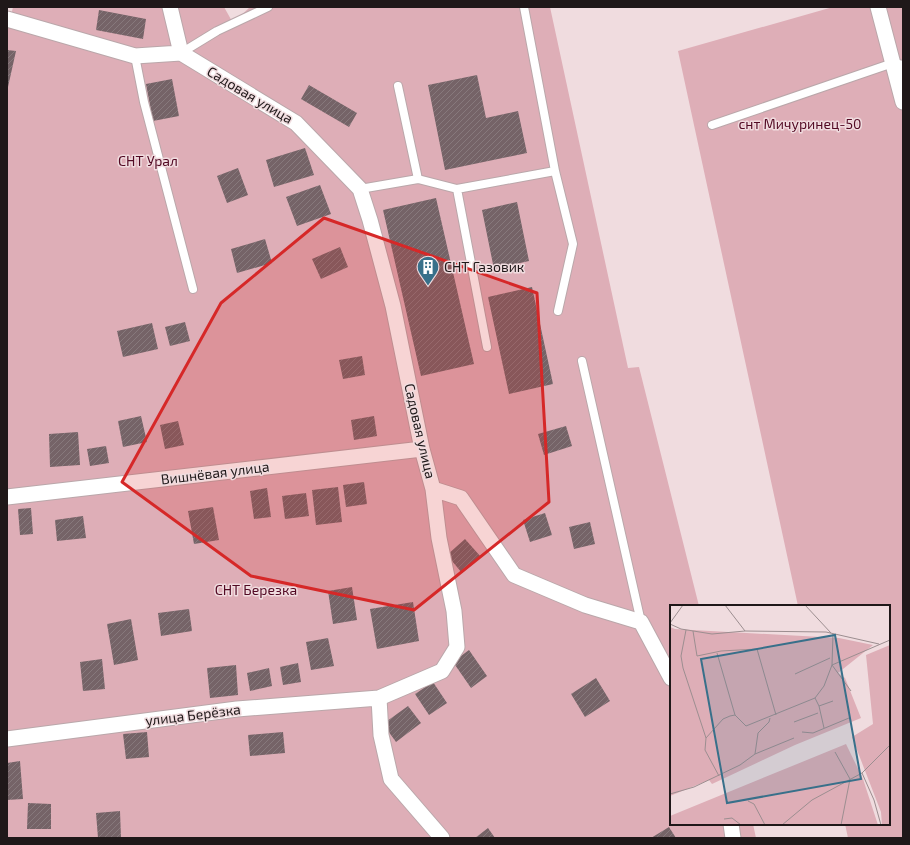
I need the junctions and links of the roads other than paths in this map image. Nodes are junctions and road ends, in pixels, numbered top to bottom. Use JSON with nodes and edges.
{"nodes":[{"id":1,"x":170,"y":7,"type":"edge"},
{"id":2,"x":268,"y":7,"type":"edge"},
{"id":3,"x":524,"y":7,"type":"edge"},
{"id":4,"x":878,"y":7,"type":"edge"},
{"id":5,"x":7,"y":19,"type":"edge"},
{"id":6,"x":182,"y":53,"type":"junction"},
{"id":7,"x":135,"y":56,"type":"junction"},
{"id":8,"x":898,"y":64,"type":"edge"},
{"id":9,"x":398,"y":86,"type":"dead end"},
{"id":10,"x":903,"y":102,"type":"edge"},
{"id":11,"x":712,"y":125,"type":"dead end"},
{"id":12,"x":555,"y":171,"type":"junction"},
{"id":13,"x":418,"y":179,"type":"junction"},
{"id":14,"x":457,"y":188,"type":"junction"},
{"id":15,"x":360,"y":189,"type":"junction"},
{"id":16,"x":193,"y":289,"type":"dead end"},
{"id":17,"x":558,"y":311,"type":"dead end"},
{"id":18,"x":487,"y":348,"type":"dead end"},
{"id":19,"x":582,"y":361,"type":"dead end"},
{"id":20,"x":422,"y":449,"type":"junction"},
{"id":21,"x":433,"y":489,"type":"junction"},
{"id":22,"x":7,"y":497,"type":"edge"},
{"id":23,"x":641,"y":622,"type":"junction"},
{"id":24,"x":670,"y":676,"type":"edge"},
{"id":25,"x":379,"y":698,"type":"junction"},
{"id":26,"x":7,"y":739,"type":"edge"},
{"id":27,"x":731,"y":825,"type":"edge"},
{"id":28,"x":442,"y":838,"type":"edge"},
{"id":29,"x":733,"y":838,"type":"edge"}],
"edges":[{"from":1,"to":6,"type":"street"},
{"from":2,"to":6,"type":"lane"},
{"from":3,"to":12,"type":"lane"},
{"from":4,"to":8,"type":"street"},
{"from":5,"to":7,"type":"street"},
{"from":6,"to":7,"type":"street"},
{"from":6,"to":15,"type":"street","name":"Садовая улица"},
{"from":7,"to":16,"type":"lane"},
{"from":8,"to":10,"type":"street"},
{"from":8,"to":11,"type":"lane"},
{"from":9,"to":13,"type":"lane"},
{"from":12,"to":14,"type":"lane"},
{"from":12,"to":17,"type":"lane"},
{"from":13,"to":14,"type":"lane"},
{"from":13,"to":15,"type":"lane"},
{"from":14,"to":18,"type":"lane"},
{"from":15,"to":20,"type":"street","name":"Садовая улица"},
{"from":19,"to":23,"type":"lane"},
{"from":20,"to":21,"type":"street","name":"Садовая улица"},
{"from":20,"to":22,"type":"street","name":"Вишнёвая улица"},
{"from":21,"to":23,"type":"street"},
{"from":21,"to":25,"type":"street","name":"Садовая улица"},
{"from":23,"to":24,"type":"street"},
{"from":25,"to":26,"type":"street","name":"улица Берёзка"},
{"from":25,"to":28,"type":"street"},
{"from":27,"to":29,"type":"street"}]}
